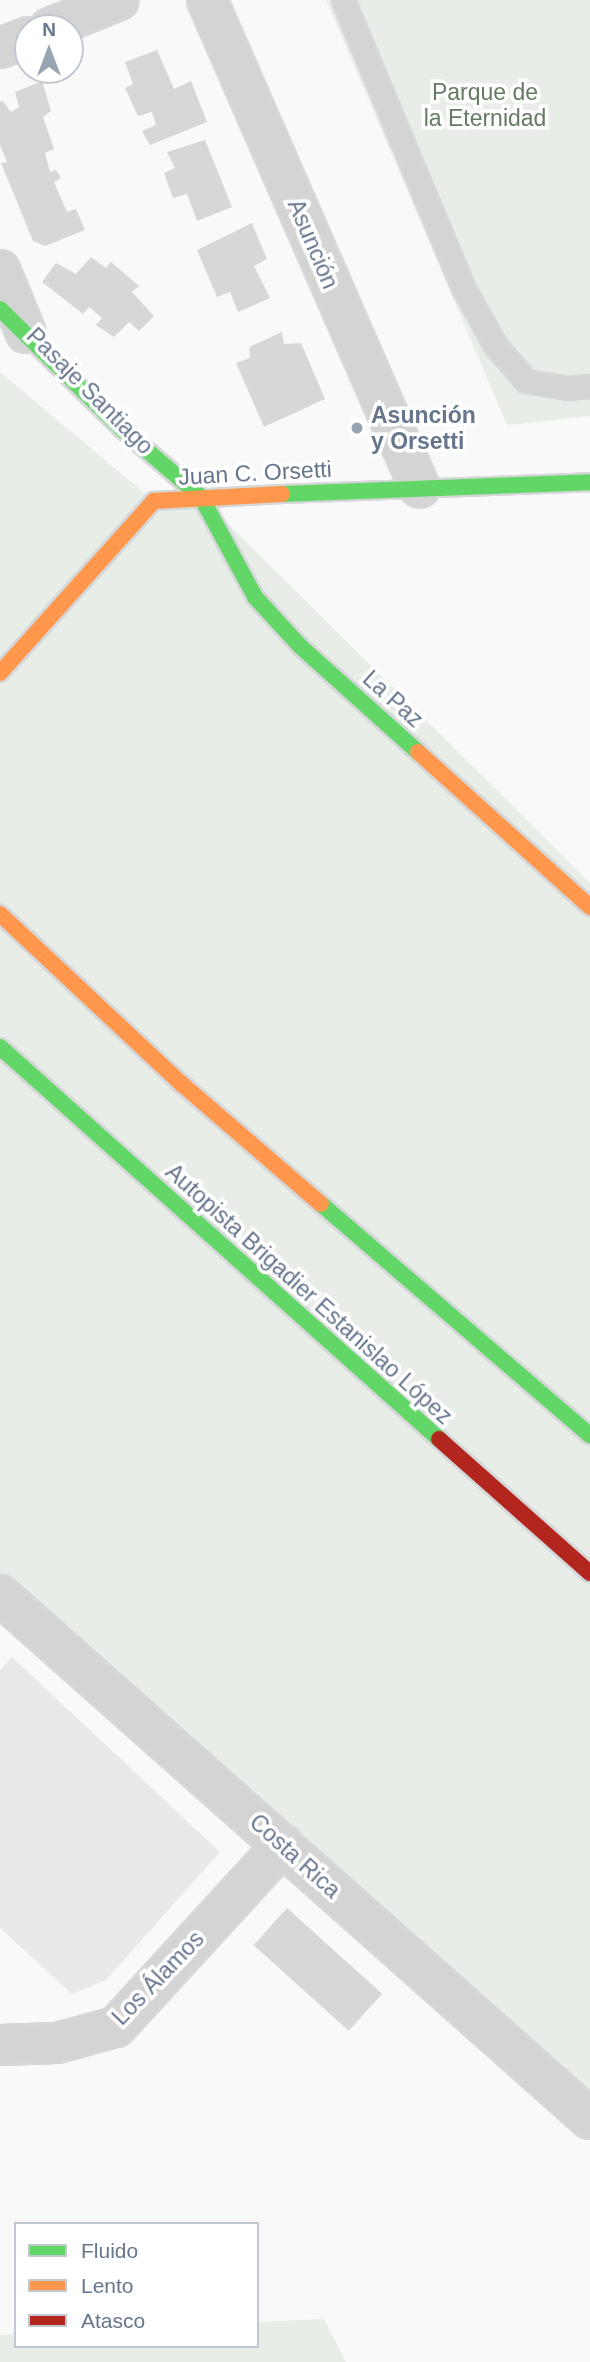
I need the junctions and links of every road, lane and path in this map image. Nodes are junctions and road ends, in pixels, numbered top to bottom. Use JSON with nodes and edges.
{"nodes":[{"id":1,"x":119,"y":0,"type":"edge"},
{"id":2,"x":206,"y":0,"type":"edge"},
{"id":3,"x":342,"y":0,"type":"edge"},
{"id":4,"x":84,"y":14,"type":"edge"},
{"id":5,"x":0,"y":270,"type":"edge"},
{"id":6,"x":13,"y":321,"type":"edge"},
{"id":7,"x":590,"y":386,"type":"edge"},
{"id":8,"x":590,"y":482,"type":"edge"},
{"id":9,"x":420,"y":488,"type":"junction"},
{"id":10,"x":201,"y":497,"type":"junction"},
{"id":11,"x":0,"y":673,"type":"edge"},
{"id":12,"x":590,"y":907,"type":"edge"},
{"id":13,"x":0,"y":914,"type":"edge"},
{"id":14,"x":0,"y":1047,"type":"edge"},
{"id":15,"x":590,"y":1435,"type":"edge"},
{"id":16,"x":590,"y":1573,"type":"edge"},
{"id":17,"x":0,"y":1595,"type":"edge"},
{"id":18,"x":283,"y":1845,"type":"junction"},
{"id":19,"x":0,"y":2045,"type":"edge"},
{"id":20,"x":590,"y":2119,"type":"edge"}],
"edges":[{"from":1,"to":4,"type":"street"},
{"from":2,"to":9,"type":"street","name":"Asunción"},
{"from":3,"to":7,"type":"lane"},
{"from":5,"to":6,"type":"street","name":"Pasaje Santiago"},
{"from":6,"to":10,"type":"main road","name":"Pasaje Santiago"},
{"from":8,"to":9,"type":"main road","name":"Juan C. Orsetti"},
{"from":9,"to":10,"type":"main road","name":"Juan C. Orsetti"},
{"from":10,"to":11,"type":"main road","name":"Juan C. Orsetti"},
{"from":10,"to":12,"type":"main road","name":"La Paz"},
{"from":13,"to":15,"type":"main road"},
{"from":14,"to":16,"type":"main road","name":"Autopista Brigadier Estanislao López"},
{"from":17,"to":18,"type":"street","name":"Costa Rica"},
{"from":18,"to":19,"type":"street","name":"Los Álamos"},
{"from":18,"to":20,"type":"street","name":"Costa Rica"}]}
